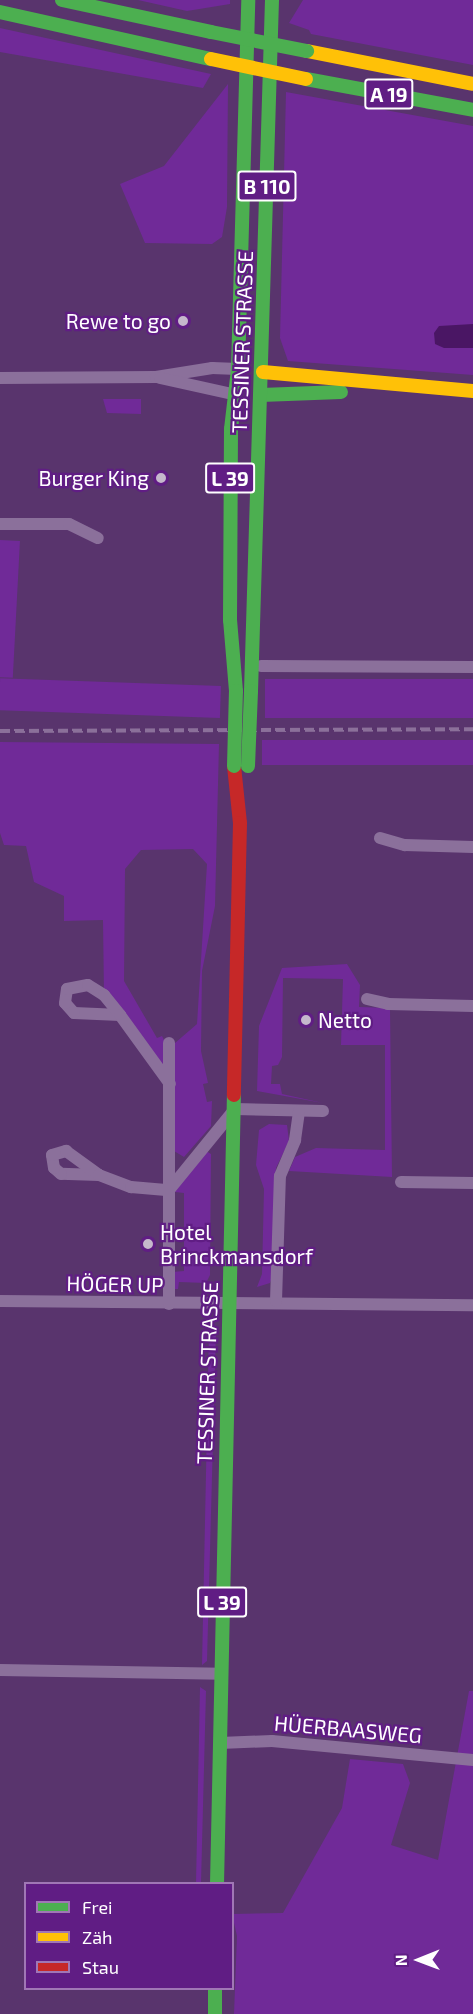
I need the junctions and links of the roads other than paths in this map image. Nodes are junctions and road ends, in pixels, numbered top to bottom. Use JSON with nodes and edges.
{"nodes":[{"id":1,"x":62,"y":0,"type":"edge"},
{"id":2,"x":248,"y":0,"type":"edge"},
{"id":3,"x":272,"y":0,"type":"edge"},
{"id":4,"x":0,"y":12,"type":"edge"},
{"id":5,"x":473,"y":84,"type":"edge"},
{"id":6,"x":473,"y":110,"type":"edge"},
{"id":7,"x":238,"y":369,"type":"junction"},
{"id":8,"x":263,"y":372,"type":"junction"},
{"id":9,"x":156,"y":377,"type":"junction"},
{"id":10,"x":0,"y":378,"type":"edge"},
{"id":11,"x":443,"y":390,"type":"junction"},
{"id":12,"x":473,"y":391,"type":"edge"},
{"id":13,"x":232,"y":394,"type":"junction"},
{"id":14,"x":261,"y":395,"type":"junction"},
{"id":15,"x":0,"y":524,"type":"edge"},
{"id":16,"x":98,"y":538,"type":"dead end"},
{"id":17,"x":261,"y":666,"type":"dead end"},
{"id":18,"x":473,"y":667,"type":"edge"},
{"id":19,"x":241,"y":766,"type":"junction"},
{"id":20,"x":380,"y":838,"type":"dead end"},
{"id":21,"x":473,"y":847,"type":"edge"},
{"id":22,"x":367,"y":999,"type":"dead end"},
{"id":23,"x":473,"y":1006,"type":"edge"},
{"id":24,"x":120,"y":1015,"type":"dead end"},
{"id":25,"x":170,"y":1043,"type":"dead end"},
{"id":26,"x":170,"y":1084,"type":"junction"},
{"id":27,"x":235,"y":1109,"type":"junction"},
{"id":28,"x":299,"y":1111,"type":"junction"},
{"id":29,"x":322,"y":1111,"type":"dead end"},
{"id":30,"x":99,"y":1175,"type":"dead end"},
{"id":31,"x":401,"y":1182,"type":"dead end"},
{"id":32,"x":473,"y":1183,"type":"edge"},
{"id":33,"x":169,"y":1190,"type":"junction"},
{"id":34,"x":0,"y":1301,"type":"edge"},
{"id":35,"x":276,"y":1301,"type":"junction"},
{"id":36,"x":229,"y":1302,"type":"junction"},
{"id":37,"x":169,"y":1304,"type":"junction"},
{"id":38,"x":473,"y":1305,"type":"edge"},
{"id":39,"x":0,"y":1670,"type":"edge"},
{"id":40,"x":221,"y":1674,"type":"junction"},
{"id":41,"x":220,"y":1743,"type":"junction"},
{"id":42,"x":473,"y":1760,"type":"edge"},
{"id":43,"x":217,"y":1882,"type":"edge"},
{"id":44,"x":215,"y":1990,"type":"edge"},
{"id":45,"x":214,"y":2014,"type":"edge"}],
"edges":[{"from":1,"to":5,"type":"main road","number":"A 19","bridge":true},
{"from":2,"to":7,"type":"main road","name":"TESSINER STRASSE","number":"B 110"},
{"from":3,"to":8,"type":"main road","name":"TESSINER STRASSE","number":"B 110"},
{"from":4,"to":6,"type":"main road","number":"A 19","bridge":true},
{"from":7,"to":8,"type":"main road"},
{"from":7,"to":9,"type":"street"},
{"from":7,"to":13,"type":"main road","name":"TESSINER STRASSE","number":"L 39"},
{"from":8,"to":11,"type":"main road"},
{"from":8,"to":14,"type":"main road","name":"TESSINER STRASSE","number":"L 39"},
{"from":9,"to":10,"type":"street"},
{"from":9,"to":13,"type":"street"},
{"from":11,"to":12,"type":"main road"},
{"from":11,"to":14,"type":"main road"},
{"from":13,"to":14,"type":"main road"},
{"from":13,"to":19,"type":"main road","name":"TESSINER STRASSE","number":"L 39","bridge":true},
{"from":14,"to":19,"type":"main road","name":"TESSINER STRASSE","number":"L 39","bridge":true},
{"from":15,"to":16,"type":"street"},
{"from":17,"to":18,"type":"street"},
{"from":19,"to":27,"type":"main road","name":"TESSINER STRASSE","number":"L 39"},
{"from":20,"to":21,"type":"street"},
{"from":22,"to":23,"type":"street"},
{"from":24,"to":26,"type":"street"},
{"from":25,"to":26,"type":"street"},
{"from":26,"to":33,"type":"street"},
{"from":27,"to":28,"type":"street"},
{"from":27,"to":33,"type":"street"},
{"from":27,"to":36,"type":"main road","name":"TESSINER STRASSE","number":"L 39"},
{"from":28,"to":29,"type":"street"},
{"from":28,"to":35,"type":"street"},
{"from":30,"to":33,"type":"street"},
{"from":31,"to":32,"type":"street"},
{"from":33,"to":37,"type":"street"},
{"from":34,"to":37,"type":"street","name":"HÖGER UP"},
{"from":35,"to":36,"type":"street","name":"HÖGER UP"},
{"from":35,"to":38,"type":"street","name":"HÖGER UP"},
{"from":36,"to":37,"type":"street","name":"HÖGER UP"},
{"from":36,"to":40,"type":"main road","name":"TESSINER STRASSE","number":"L 39"},
{"from":39,"to":40,"type":"street"},
{"from":40,"to":41,"type":"main road","name":"TESSINER STRASSE","number":"L 39"},
{"from":41,"to":42,"type":"street","name":"HÜERBAASWEG"},
{"from":41,"to":43,"type":"main road","name":"TESSINER STRASSE","number":"L 39"},
{"from":44,"to":45,"type":"main road"}]}
